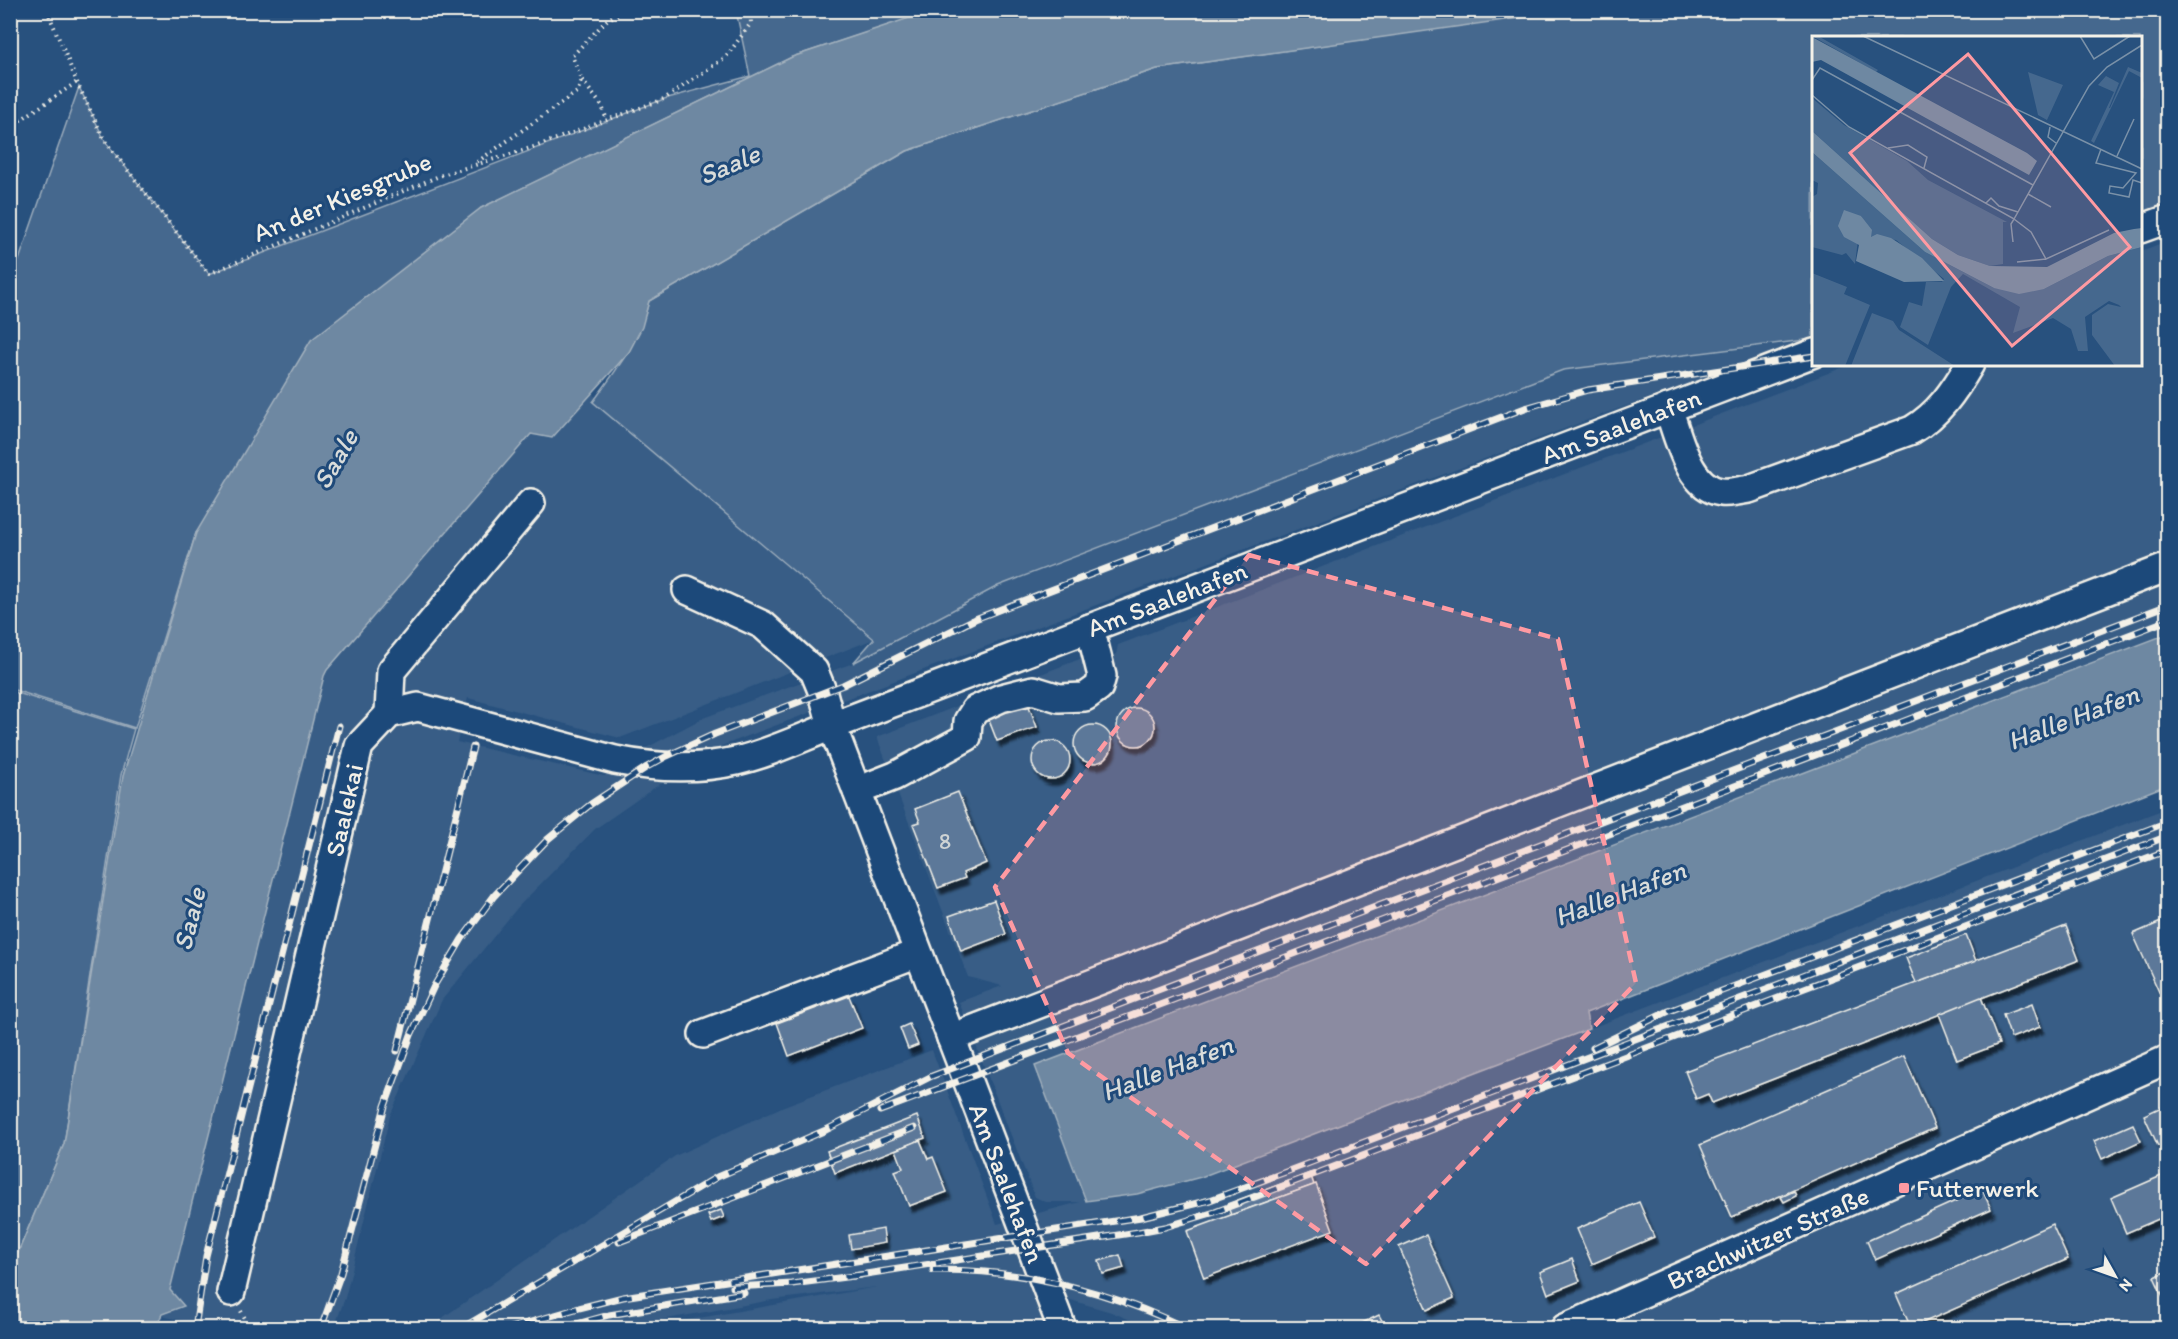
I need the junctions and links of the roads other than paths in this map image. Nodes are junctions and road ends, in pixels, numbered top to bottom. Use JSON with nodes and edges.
{"nodes":[{"id":1,"x":2168,"y":219,"type":"edge"},
{"id":2,"x":2142,"y":228,"type":"edge"},
{"id":3,"x":1812,"y":354,"type":"edge"},
{"id":4,"x":1969,"y":366,"type":"edge"},
{"id":5,"x":1668,"y":408,"type":"junction"},
{"id":6,"x":531,"y":503,"type":"dead end"},
{"id":7,"x":2168,"y":567,"type":"edge"},
{"id":8,"x":687,"y":590,"type":"dead end"},
{"id":9,"x":1089,"y":628,"type":"junction"},
{"id":10,"x":389,"y":714,"type":"junction"},
{"id":11,"x":832,"y":726,"type":"junction"},
{"id":12,"x":857,"y":791,"type":"junction"},
{"id":13,"x":918,"y":952,"type":"junction"},
{"id":14,"x":703,"y":1034,"type":"dead end"},
{"id":15,"x":951,"y":1038,"type":"junction"},
{"id":16,"x":2168,"y":1059,"type":"edge"},
{"id":17,"x":231,"y":1292,"type":"dead end"},
{"id":18,"x":1062,"y":1329,"type":"edge"},
{"id":19,"x":1565,"y":1329,"type":"edge"}],
"edges":[{"from":1,"to":2,"type":"street"},
{"from":3,"to":5,"type":"street","name":"Am Saalehafen"},
{"from":4,"to":5,"type":"street"},
{"from":5,"to":9,"type":"street","name":"Am Saalehafen"},
{"from":6,"to":10,"type":"street"},
{"from":7,"to":15,"type":"street"},
{"from":8,"to":11,"type":"street"},
{"from":9,"to":11,"type":"street","name":"Am Saalehafen"},
{"from":9,"to":12,"type":"street"},
{"from":10,"to":11,"type":"street"},
{"from":10,"to":17,"type":"street","name":"Saalekai"},
{"from":11,"to":12,"type":"street","name":"Am Saalehafen"},
{"from":12,"to":13,"type":"street","name":"Am Saalehafen"},
{"from":13,"to":14,"type":"street"},
{"from":13,"to":15,"type":"street","name":"Am Saalehafen"},
{"from":15,"to":18,"type":"street","name":"Am Saalehafen"},
{"from":16,"to":19,"type":"street","name":"Brachwitzer Straße"}]}
